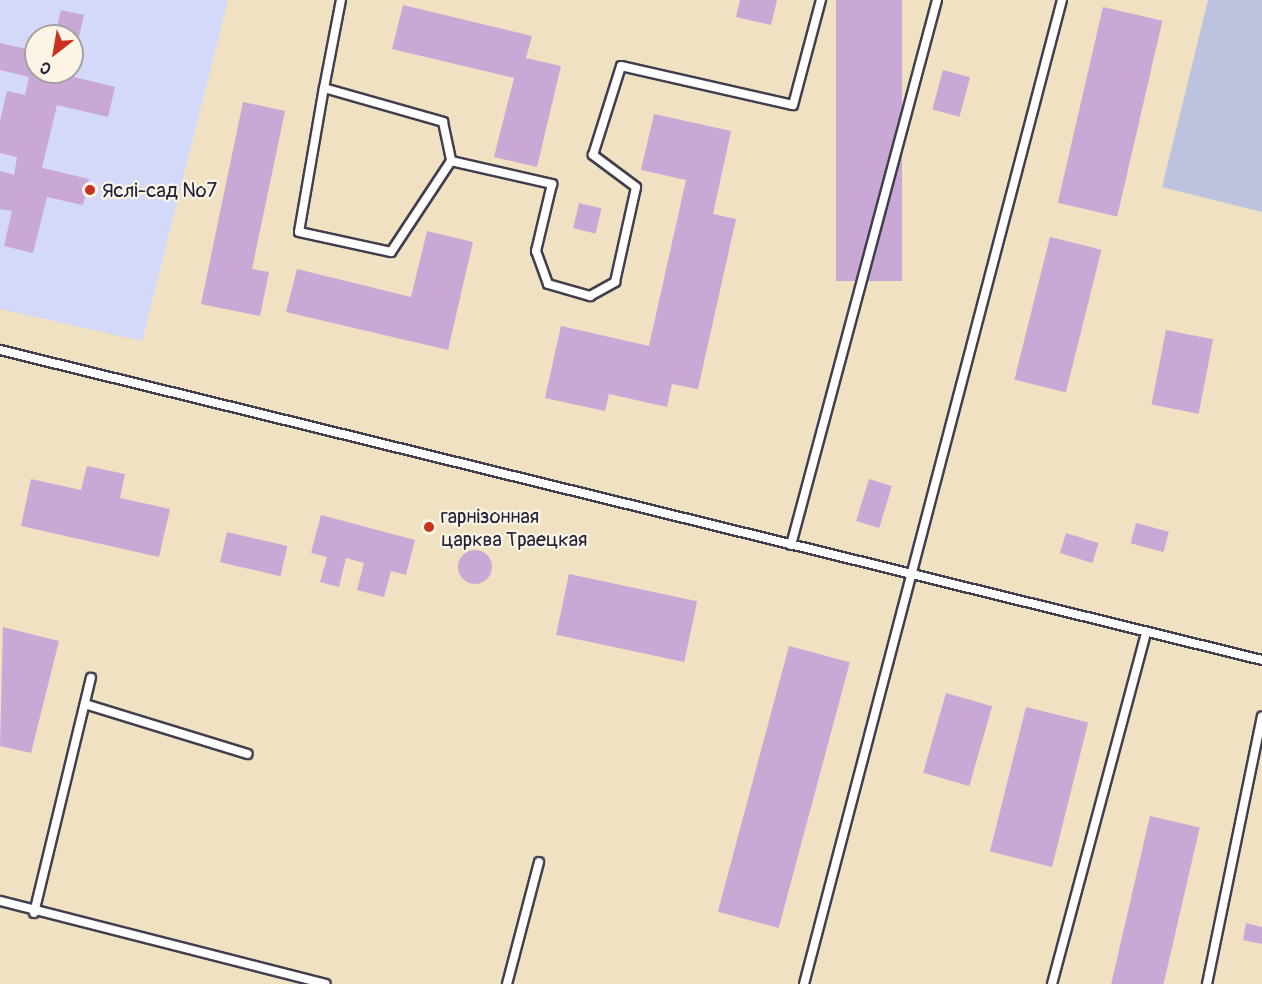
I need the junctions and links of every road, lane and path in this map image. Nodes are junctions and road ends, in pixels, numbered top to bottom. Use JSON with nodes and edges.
{"nodes":[{"id":1,"x":341,"y":0,"type":"edge"},
{"id":2,"x":821,"y":0,"type":"edge"},
{"id":3,"x":937,"y":0,"type":"edge"},
{"id":4,"x":1062,"y":0,"type":"edge"},
{"id":5,"x":324,"y":88,"type":"junction"},
{"id":6,"x":451,"y":161,"type":"junction"},
{"id":7,"x":0,"y":350,"type":"edge"},
{"id":8,"x":791,"y":545,"type":"junction"},
{"id":9,"x":908,"y":573,"type":"junction"},
{"id":10,"x":1146,"y":632,"type":"junction"},
{"id":11,"x":1262,"y":660,"type":"edge"},
{"id":12,"x":91,"y":678,"type":"dead end"},
{"id":13,"x":85,"y":704,"type":"junction"},
{"id":14,"x":1262,"y":717,"type":"edge"},
{"id":15,"x":248,"y":754,"type":"dead end"},
{"id":16,"x":539,"y":862,"type":"dead end"},
{"id":17,"x":0,"y":901,"type":"edge"},
{"id":18,"x":34,"y":913,"type":"junction"},
{"id":19,"x":326,"y":984,"type":"edge"},
{"id":20,"x":507,"y":984,"type":"edge"},
{"id":21,"x":804,"y":984,"type":"edge"},
{"id":22,"x":1052,"y":984,"type":"edge"},
{"id":23,"x":1207,"y":984,"type":"edge"}],
"edges":[{"from":1,"to":5,"type":"lane"},
{"from":2,"to":6,"type":"lane"},
{"from":3,"to":8,"type":"lane"},
{"from":4,"to":9,"type":"lane"},
{"from":5,"to":6,"type":"lane"},
{"from":5,"to":6,"type":"lane"},
{"from":7,"to":8,"type":"lane"},
{"from":8,"to":9,"type":"lane"},
{"from":9,"to":10,"type":"lane"},
{"from":9,"to":21,"type":"lane"},
{"from":10,"to":11,"type":"lane"},
{"from":10,"to":22,"type":"lane"},
{"from":12,"to":13,"type":"lane"},
{"from":13,"to":15,"type":"lane"},
{"from":13,"to":18,"type":"lane"},
{"from":14,"to":23,"type":"lane"},
{"from":16,"to":20,"type":"lane"},
{"from":17,"to":18,"type":"lane"},
{"from":18,"to":19,"type":"lane"}]}
